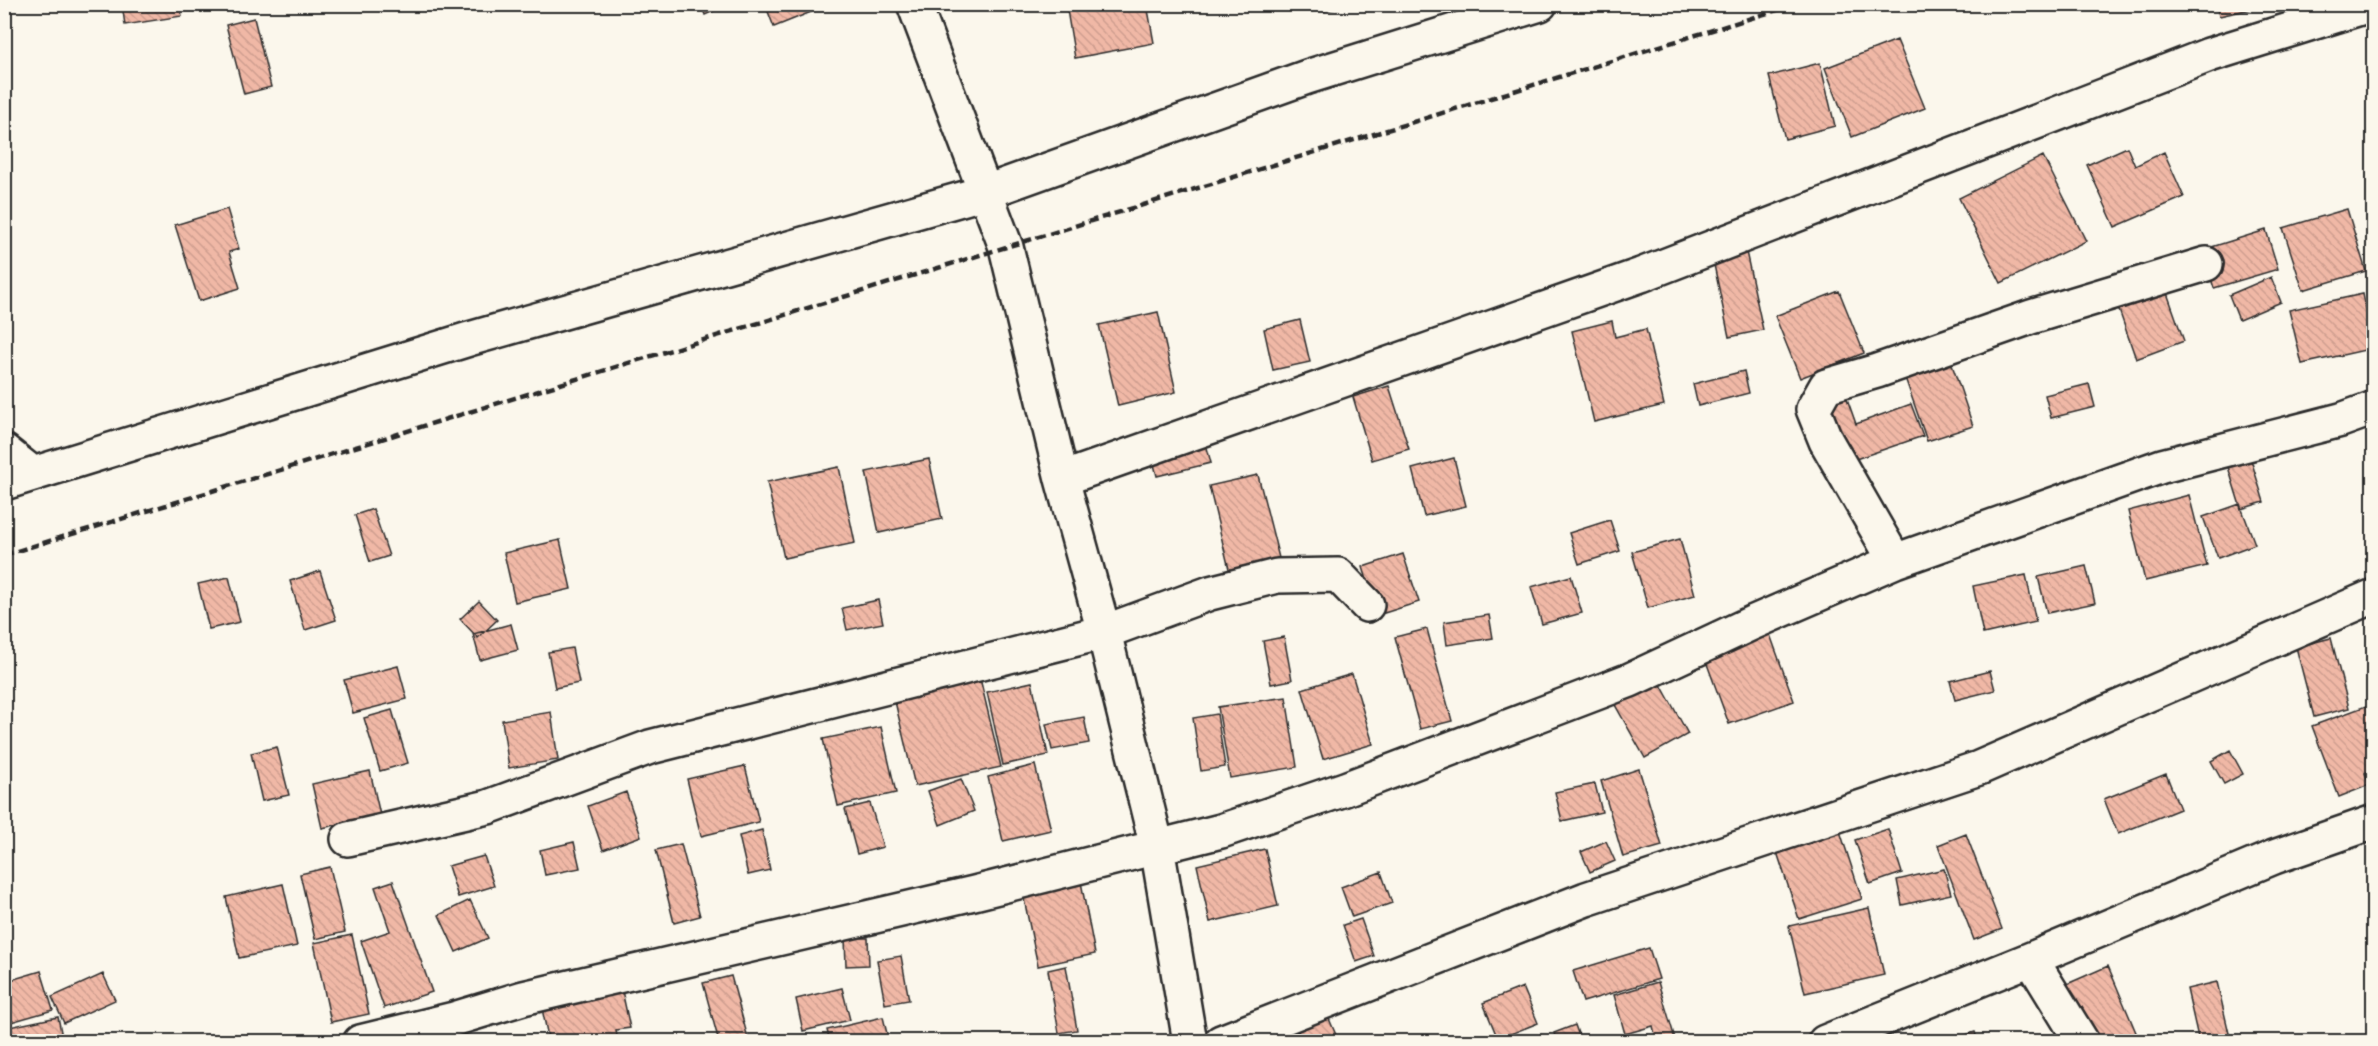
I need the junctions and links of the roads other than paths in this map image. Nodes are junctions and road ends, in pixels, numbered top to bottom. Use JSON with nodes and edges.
{"nodes":[{"id":1,"x":914,"y":4,"type":"edge"},
{"id":2,"x":1540,"y":4,"type":"edge"},
{"id":3,"x":2373,"y":4,"type":"edge"},
{"id":4,"x":986,"y":192,"type":"junction"},
{"id":5,"x":2206,"y":264,"type":"dead end"},
{"id":6,"x":2373,"y":408,"type":"edge"},
{"id":7,"x":4,"y":451,"type":"edge"},
{"id":8,"x":19,"y":478,"type":"edge"},
{"id":9,"x":1062,"y":479,"type":"junction"},
{"id":10,"x":1895,"y":561,"type":"junction"},
{"id":11,"x":2373,"y":596,"type":"edge"},
{"id":12,"x":1367,"y":604,"type":"dead end"},
{"id":13,"x":1104,"y":632,"type":"junction"},
{"id":14,"x":2373,"y":822,"type":"edge"},
{"id":15,"x":348,"y":839,"type":"dead end"},
{"id":16,"x":1157,"y":847,"type":"junction"},
{"id":17,"x":2031,"y":959,"type":"junction"},
{"id":18,"x":457,"y":1030,"type":"edge"},
{"id":19,"x":360,"y":1041,"type":"edge"},
{"id":20,"x":1190,"y":1041,"type":"edge"},
{"id":21,"x":1221,"y":1041,"type":"edge"},
{"id":22,"x":1825,"y":1041,"type":"edge"},
{"id":23,"x":2082,"y":1041,"type":"edge"}],
"edges":[{"from":1,"to":4,"type":"street"},
{"from":2,"to":4,"type":"street"},
{"from":3,"to":9,"type":"street"},
{"from":4,"to":8,"type":"street"},
{"from":4,"to":9,"type":"street"},
{"from":5,"to":10,"type":"street"},
{"from":6,"to":10,"type":"street"},
{"from":7,"to":8,"type":"street"},
{"from":9,"to":13,"type":"street"},
{"from":10,"to":16,"type":"street"},
{"from":11,"to":21,"type":"street"},
{"from":12,"to":13,"type":"street"},
{"from":13,"to":15,"type":"street"},
{"from":13,"to":16,"type":"street"},
{"from":14,"to":17,"type":"street"},
{"from":16,"to":18,"type":"street"},
{"from":16,"to":20,"type":"street"},
{"from":17,"to":22,"type":"street"},
{"from":17,"to":23,"type":"street"},
{"from":18,"to":19,"type":"street"}]}
